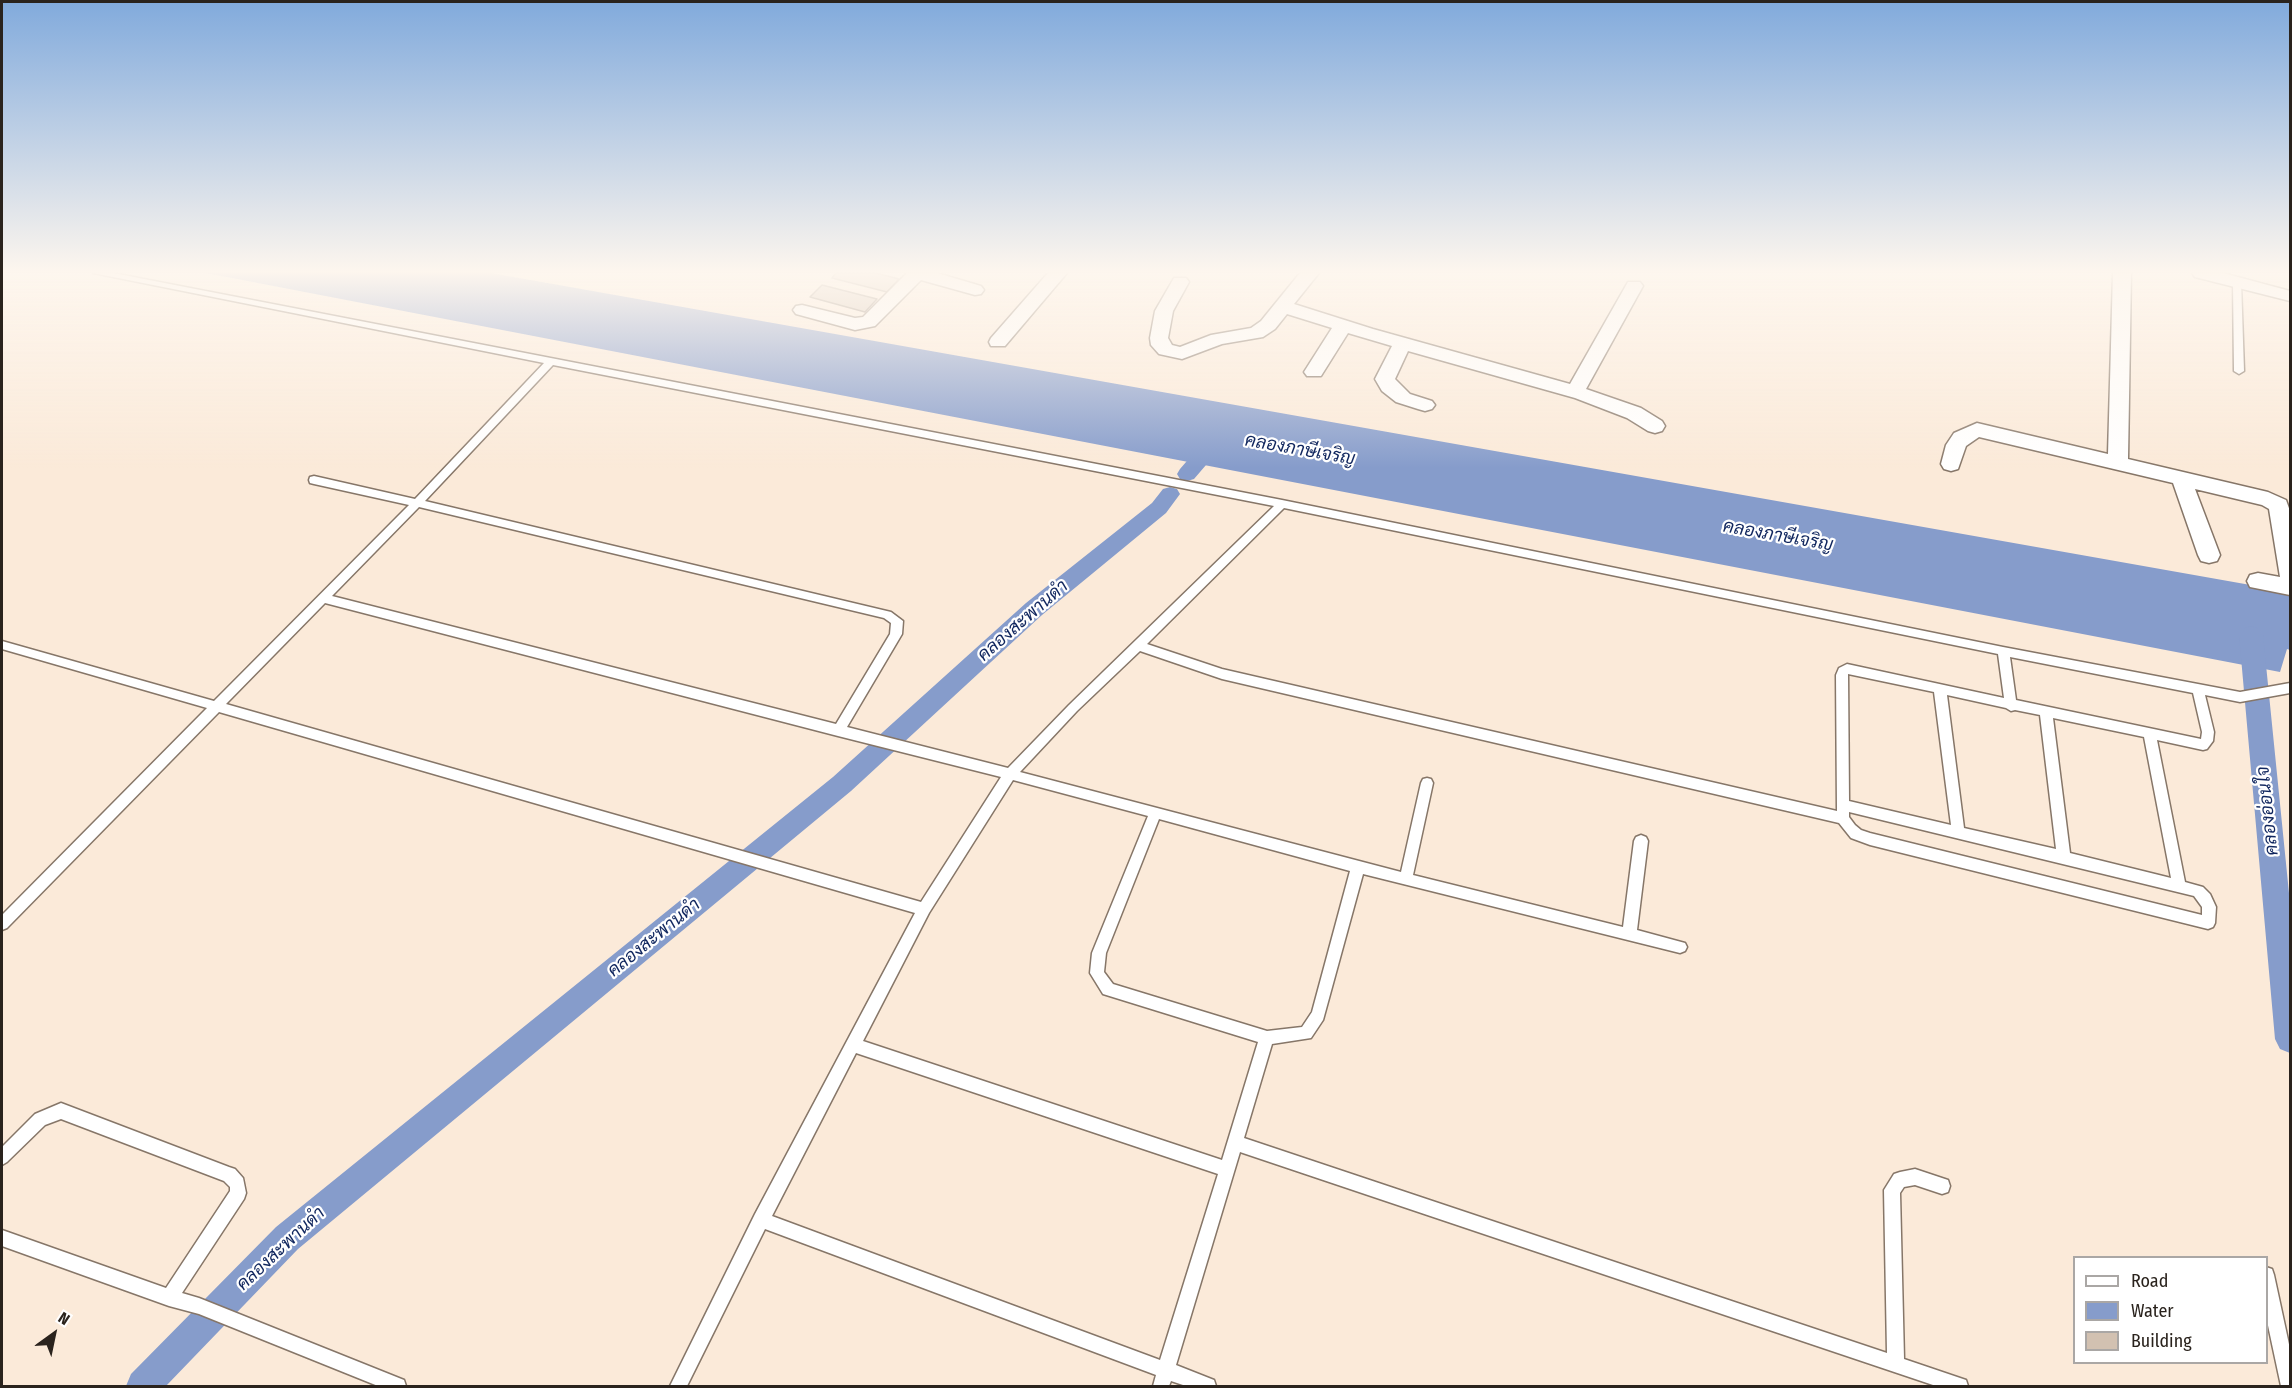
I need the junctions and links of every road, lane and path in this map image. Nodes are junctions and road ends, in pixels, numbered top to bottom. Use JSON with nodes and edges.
{"nodes":[{"id":1,"x":423,"y":338,"type":"edge"},
{"id":2,"x":1002,"y":338,"type":"edge"},
{"id":3,"x":1160,"y":338,"type":"edge"},
{"id":4,"x":1226,"y":338,"type":"edge"},
{"id":5,"x":1336,"y":338,"type":"edge"},
{"id":6,"x":1384,"y":338,"type":"edge"},
{"id":7,"x":1605,"y":338,"type":"edge"},
{"id":8,"x":2121,"y":338,"type":"edge"},
{"id":9,"x":2238,"y":338,"type":"edge"},
{"id":10,"x":998,"y":342,"type":"dead end"},
{"id":11,"x":1402,"y":343,"type":"junction"},
{"id":12,"x":550,"y":363,"type":"junction"},
{"id":13,"x":2239,"y":371,"type":"dead end"},
{"id":14,"x":1314,"y":372,"type":"dead end"},
{"id":15,"x":1575,"y":392,"type":"junction"},
{"id":16,"x":1425,"y":405,"type":"dead end"},
{"id":17,"x":1655,"y":426,"type":"dead end"},
{"id":18,"x":2118,"y":461,"type":"junction"},
{"id":19,"x":1951,"y":464,"type":"dead end"},
{"id":20,"x":2181,"y":478,"type":"junction"},
{"id":21,"x":314,"y":480,"type":"dead end"},
{"id":22,"x":417,"y":503,"type":"junction"},
{"id":23,"x":1282,"y":504,"type":"junction"},
{"id":24,"x":2210,"y":555,"type":"dead end"},
{"id":25,"x":2290,"y":575,"type":"edge"},
{"id":26,"x":2258,"y":580,"type":"dead end"},
{"id":27,"x":2290,"y":587,"type":"edge"},
{"id":28,"x":322,"y":598,"type":"junction"},
{"id":29,"x":2,"y":645,"type":"edge"},
{"id":30,"x":1138,"y":646,"type":"junction"},
{"id":31,"x":2003,"y":651,"type":"junction"},
{"id":32,"x":2290,"y":688,"type":"edge"},
{"id":33,"x":2198,"y":689,"type":"junction"},
{"id":34,"x":1940,"y":690,"type":"junction"},
{"id":35,"x":214,"y":706,"type":"junction"},
{"id":36,"x":2011,"y":706,"type":"junction"},
{"id":37,"x":2046,"y":713,"type":"junction"},
{"id":38,"x":838,"y":731,"type":"junction"},
{"id":39,"x":2150,"y":735,"type":"junction"},
{"id":40,"x":1010,"y":774,"type":"junction"},
{"id":41,"x":1427,"y":783,"type":"dead end"},
{"id":42,"x":1843,"y":811,"type":"junction"},
{"id":43,"x":1155,"y":814,"type":"junction"},
{"id":44,"x":1958,"y":832,"type":"junction"},
{"id":45,"x":1641,"y":841,"type":"dead end"},
{"id":46,"x":2064,"y":857,"type":"junction"},
{"id":47,"x":1358,"y":867,"type":"junction"},
{"id":48,"x":1406,"y":878,"type":"junction"},
{"id":49,"x":2179,"y":885,"type":"junction"},
{"id":50,"x":924,"y":909,"type":"junction"},
{"id":51,"x":2,"y":924,"type":"edge"},
{"id":52,"x":1629,"y":935,"type":"junction"},
{"id":53,"x":1680,"y":947,"type":"dead end"},
{"id":54,"x":1267,"y":1038,"type":"junction"},
{"id":55,"x":854,"y":1045,"type":"junction"},
{"id":56,"x":1236,"y":1143,"type":"junction"},
{"id":57,"x":2,"y":1157,"type":"edge"},
{"id":58,"x":1227,"y":1169,"type":"junction"},
{"id":59,"x":1942,"y":1186,"type":"dead end"},
{"id":60,"x":762,"y":1220,"type":"junction"},
{"id":61,"x":2,"y":1238,"type":"edge"},
{"id":62,"x":2268,"y":1284,"type":"edge"},
{"id":63,"x":169,"y":1298,"type":"junction"},
{"id":64,"x":1896,"y":1365,"type":"junction"},
{"id":65,"x":1163,"y":1379,"type":"edge"},
{"id":66,"x":398,"y":1386,"type":"edge"},
{"id":67,"x":678,"y":1386,"type":"edge"},
{"id":68,"x":1208,"y":1386,"type":"edge"},
{"id":69,"x":1960,"y":1386,"type":"edge"},
{"id":70,"x":2290,"y":1386,"type":"edge"}],
"edges":[{"from":1,"to":12,"type":"lane"},
{"from":2,"to":10,"type":"street"},
{"from":3,"to":4,"type":"street"},
{"from":5,"to":14,"type":"street"},
{"from":6,"to":11,"type":"street"},
{"from":7,"to":15,"type":"street"},
{"from":8,"to":18,"type":"street"},
{"from":9,"to":13,"type":"lane"},
{"from":11,"to":15,"type":"street"},
{"from":11,"to":16,"type":"street"},
{"from":12,"to":22,"type":"lane"},
{"from":12,"to":23,"type":"lane"},
{"from":15,"to":17,"type":"street"},
{"from":18,"to":19,"type":"street"},
{"from":18,"to":20,"type":"street"},
{"from":20,"to":24,"type":"street"},
{"from":20,"to":25,"type":"street"},
{"from":21,"to":22,"type":"lane"},
{"from":22,"to":28,"type":"lane"},
{"from":22,"to":38,"type":"lane"},
{"from":23,"to":30,"type":"lane"},
{"from":23,"to":31,"type":"lane"},
{"from":26,"to":27,"type":"street"},
{"from":28,"to":35,"type":"lane"},
{"from":28,"to":38,"type":"lane"},
{"from":29,"to":35,"type":"lane"},
{"from":30,"to":40,"type":"lane"},
{"from":30,"to":42,"type":"lane"},
{"from":31,"to":33,"type":"lane"},
{"from":31,"to":36,"type":"lane"},
{"from":32,"to":33,"type":"lane"},
{"from":33,"to":39,"type":"lane"},
{"from":34,"to":36,"type":"lane"},
{"from":34,"to":42,"type":"lane"},
{"from":34,"to":44,"type":"lane"},
{"from":35,"to":50,"type":"lane"},
{"from":35,"to":51,"type":"lane"},
{"from":36,"to":37,"type":"lane"},
{"from":37,"to":39,"type":"lane"},
{"from":37,"to":46,"type":"lane"},
{"from":38,"to":40,"type":"lane"},
{"from":39,"to":49,"type":"lane"},
{"from":40,"to":43,"type":"lane"},
{"from":40,"to":50,"type":"lane"},
{"from":41,"to":48,"type":"lane"},
{"from":42,"to":44,"type":"lane"},
{"from":42,"to":49,"type":"lane"},
{"from":43,"to":47,"type":"lane"},
{"from":43,"to":54,"type":"lane"},
{"from":44,"to":46,"type":"lane"},
{"from":45,"to":52,"type":"lane"},
{"from":46,"to":49,"type":"lane"},
{"from":47,"to":48,"type":"lane"},
{"from":47,"to":54,"type":"lane"},
{"from":48,"to":52,"type":"lane"},
{"from":50,"to":55,"type":"lane"},
{"from":52,"to":53,"type":"lane"},
{"from":54,"to":56,"type":"lane"},
{"from":55,"to":58,"type":"lane"},
{"from":55,"to":60,"type":"lane"},
{"from":56,"to":58,"type":"lane"},
{"from":56,"to":64,"type":"lane"},
{"from":57,"to":63,"type":"lane"},
{"from":58,"to":65,"type":"lane"},
{"from":59,"to":64,"type":"lane"},
{"from":60,"to":65,"type":"lane"},
{"from":60,"to":67,"type":"lane"},
{"from":61,"to":63,"type":"lane"},
{"from":62,"to":70,"type":"lane"},
{"from":63,"to":66,"type":"lane"},
{"from":64,"to":69,"type":"lane"},
{"from":65,"to":68,"type":"lane"}]}
